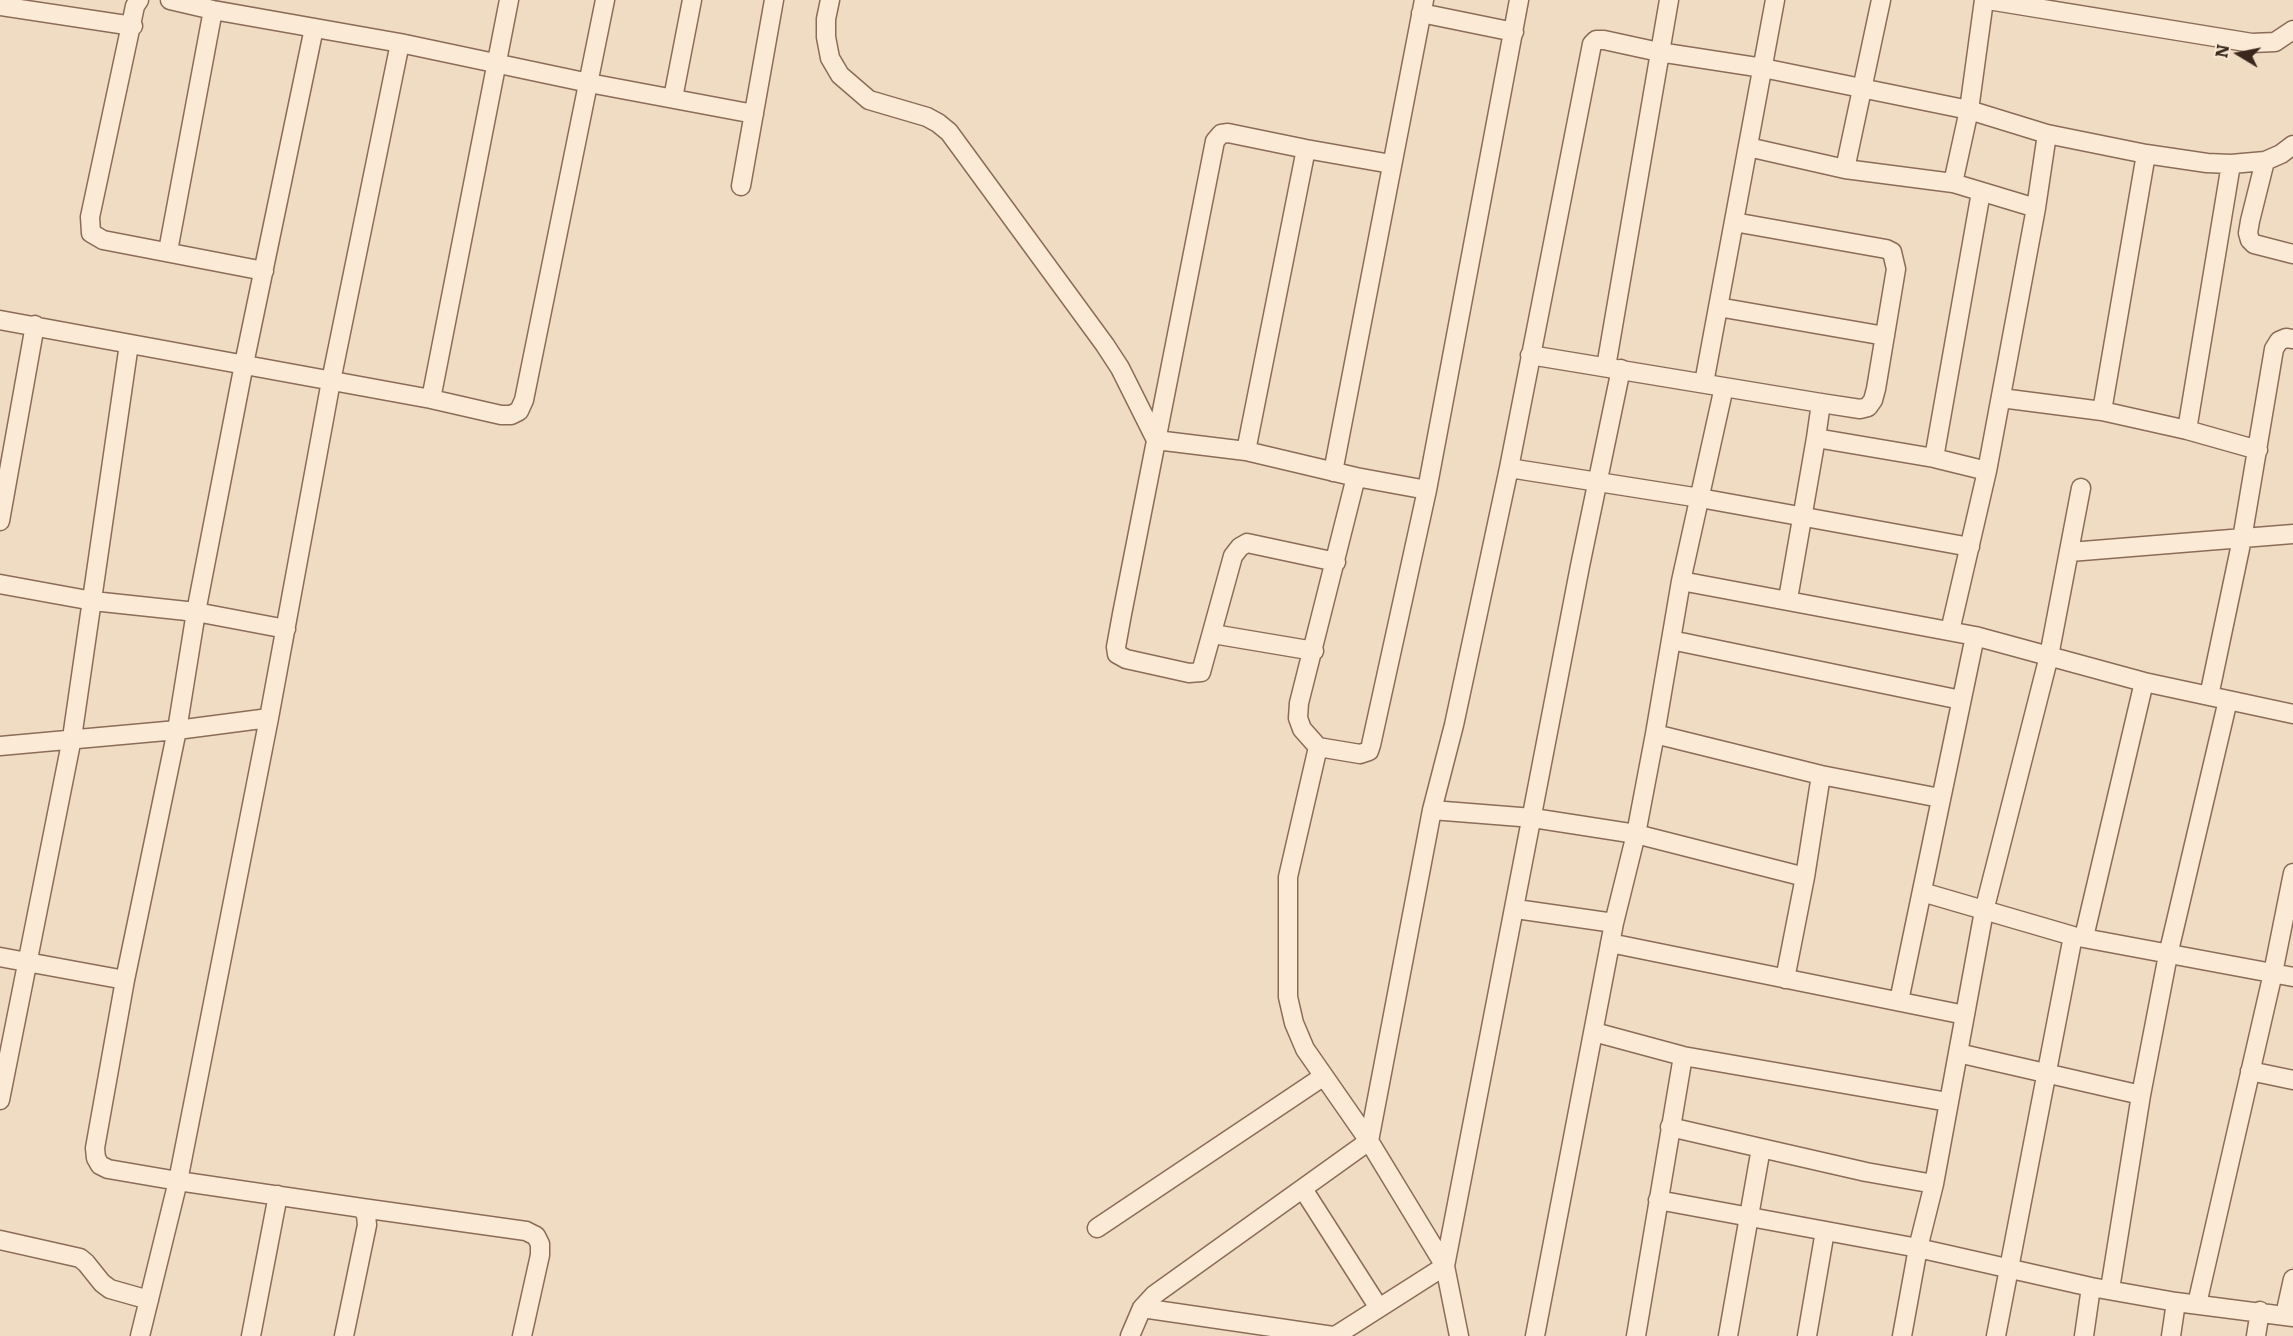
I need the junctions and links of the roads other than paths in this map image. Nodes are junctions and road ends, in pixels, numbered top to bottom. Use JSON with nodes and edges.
{"nodes":[{"id":1,"x":139,"y":0,"type":"edge"},
{"id":2,"x":170,"y":0,"type":"edge"},
{"id":3,"x":509,"y":0,"type":"edge"},
{"id":4,"x":605,"y":0,"type":"edge"},
{"id":5,"x":692,"y":0,"type":"edge"},
{"id":6,"x":774,"y":0,"type":"edge"},
{"id":7,"x":830,"y":0,"type":"edge"},
{"id":8,"x":1519,"y":0,"type":"edge"},
{"id":9,"x":1670,"y":0,"type":"edge"},
{"id":10,"x":1776,"y":0,"type":"edge"},
{"id":11,"x":1881,"y":0,"type":"edge"},
{"id":12,"x":1986,"y":0,"type":"edge"},
{"id":13,"x":0,"y":6,"type":"edge"},
{"id":14,"x":1422,"y":7,"type":"edge"},
{"id":15,"x":213,"y":10,"type":"junction"},
{"id":16,"x":133,"y":26,"type":"junction"},
{"id":17,"x":314,"y":28,"type":"junction"},
{"id":18,"x":2293,"y":30,"type":"edge"},
{"id":19,"x":1514,"y":32,"type":"junction"},
{"id":20,"x":400,"y":43,"type":"junction"},
{"id":21,"x":1659,"y":52,"type":"junction"},
{"id":22,"x":497,"y":64,"type":"junction"},
{"id":23,"x":1763,"y":68,"type":"junction"},
{"id":24,"x":589,"y":83,"type":"junction"},
{"id":25,"x":1863,"y":88,"type":"junction"},
{"id":26,"x":673,"y":98,"type":"junction"},
{"id":27,"x":1969,"y":110,"type":"junction"},
{"id":28,"x":754,"y":114,"type":"junction"},
{"id":29,"x":2047,"y":134,"type":"junction"},
{"id":30,"x":2293,"y":145,"type":"edge"},
{"id":31,"x":1748,"y":147,"type":"junction"},
{"id":32,"x":1306,"y":149,"type":"junction"},
{"id":33,"x":2146,"y":154,"type":"junction"},
{"id":34,"x":2265,"y":161,"type":"junction"},
{"id":35,"x":1391,"y":164,"type":"junction"},
{"id":36,"x":2231,"y":164,"type":"junction"},
{"id":37,"x":1845,"y":169,"type":"junction"},
{"id":38,"x":1953,"y":183,"type":"junction"},
{"id":39,"x":741,"y":186,"type":"dead end"},
{"id":40,"x":1981,"y":192,"type":"junction"},
{"id":41,"x":2036,"y":208,"type":"junction"},
{"id":42,"x":1734,"y":222,"type":"junction"},
{"id":43,"x":168,"y":251,"type":"junction"},
{"id":44,"x":2293,"y":254,"type":"edge"},
{"id":45,"x":264,"y":271,"type":"junction"},
{"id":46,"x":1718,"y":307,"type":"junction"},
{"id":47,"x":0,"y":320,"type":"edge"},
{"id":48,"x":35,"y":325,"type":"junction"},
{"id":49,"x":1884,"y":336,"type":"junction"},
{"id":50,"x":2293,"y":339,"type":"edge"},
{"id":51,"x":129,"y":344,"type":"junction"},
{"id":52,"x":1530,"y":355,"type":"junction"},
{"id":53,"x":244,"y":364,"type":"junction"},
{"id":54,"x":1613,"y":368,"type":"junction"},
{"id":55,"x":331,"y":381,"type":"junction"},
{"id":56,"x":1704,"y":383,"type":"junction"},
{"id":57,"x":1724,"y":387,"type":"junction"},
{"id":58,"x":2001,"y":398,"type":"junction"},
{"id":59,"x":431,"y":399,"type":"junction"},
{"id":60,"x":1821,"y":403,"type":"junction"},
{"id":61,"x":2102,"y":411,"type":"junction"},
{"id":62,"x":2187,"y":430,"type":"junction"},
{"id":63,"x":1816,"y":438,"type":"junction"},
{"id":64,"x":1156,"y":440,"type":"junction"},
{"id":65,"x":2258,"y":450,"type":"junction"},
{"id":66,"x":1246,"y":451,"type":"junction"},
{"id":67,"x":1934,"y":458,"type":"junction"},
{"id":68,"x":1509,"y":468,"type":"junction"},
{"id":69,"x":1987,"y":471,"type":"junction"},
{"id":70,"x":1334,"y":472,"type":"junction"},
{"id":71,"x":1356,"y":477,"type":"junction"},
{"id":72,"x":1597,"y":480,"type":"junction"},
{"id":73,"x":2081,"y":488,"type":"dead end"},
{"id":74,"x":1427,"y":490,"type":"junction"},
{"id":75,"x":1700,"y":498,"type":"junction"},
{"id":76,"x":1803,"y":517,"type":"junction"},
{"id":77,"x":0,"y":521,"type":"edge"},
{"id":78,"x":2293,"y":534,"type":"edge"},
{"id":79,"x":2242,"y":539,"type":"junction"},
{"id":80,"x":1970,"y":547,"type":"junction"},
{"id":81,"x":2070,"y":552,"type":"junction"},
{"id":82,"x":1336,"y":562,"type":"junction"},
{"id":83,"x":1681,"y":580,"type":"junction"},
{"id":84,"x":0,"y":584,"type":"edge"},
{"id":85,"x":1788,"y":599,"type":"junction"},
{"id":86,"x":93,"y":601,"type":"junction"},
{"id":87,"x":196,"y":612,"type":"junction"},
{"id":88,"x":285,"y":629,"type":"junction"},
{"id":89,"x":1950,"y":631,"type":"junction"},
{"id":90,"x":1213,"y":634,"type":"junction"},
{"id":91,"x":1975,"y":636,"type":"junction"},
{"id":92,"x":1671,"y":640,"type":"junction"},
{"id":93,"x":1314,"y":651,"type":"junction"},
{"id":94,"x":2049,"y":656,"type":"junction"},
{"id":95,"x":2144,"y":682,"type":"junction"},
{"id":96,"x":2209,"y":696,"type":"junction"},
{"id":97,"x":1961,"y":700,"type":"junction"},
{"id":98,"x":2228,"y":700,"type":"junction"},
{"id":99,"x":2293,"y":714,"type":"edge"},
{"id":100,"x":269,"y":718,"type":"junction"},
{"id":101,"x":177,"y":730,"type":"junction"},
{"id":102,"x":1655,"y":734,"type":"junction"},
{"id":103,"x":72,"y":738,"type":"junction"},
{"id":104,"x":0,"y":746,"type":"edge"},
{"id":105,"x":1318,"y":747,"type":"junction"},
{"id":106,"x":1821,"y":775,"type":"junction"},
{"id":107,"x":1940,"y":798,"type":"junction"},
{"id":108,"x":1432,"y":810,"type":"junction"},
{"id":109,"x":1533,"y":818,"type":"junction"},
{"id":110,"x":1636,"y":834,"type":"junction"},
{"id":111,"x":2293,"y":873,"type":"edge"},
{"id":112,"x":1805,"y":877,"type":"junction"},
{"id":113,"x":1922,"y":892,"type":"junction"},
{"id":114,"x":1516,"y":909,"type":"junction"},
{"id":115,"x":1984,"y":911,"type":"junction"},
{"id":116,"x":1614,"y":923,"type":"junction"},
{"id":117,"x":2079,"y":937,"type":"junction"},
{"id":118,"x":1610,"y":944,"type":"junction"},
{"id":119,"x":2168,"y":955,"type":"junction"},
{"id":120,"x":0,"y":957,"type":"edge"},
{"id":121,"x":27,"y":961,"type":"junction"},
{"id":122,"x":2272,"y":973,"type":"junction"},
{"id":123,"x":2293,"y":977,"type":"edge"},
{"id":124,"x":1785,"y":979,"type":"junction"},
{"id":125,"x":125,"y":980,"type":"junction"},
{"id":126,"x":1899,"y":1001,"type":"junction"},
{"id":127,"x":1965,"y":1015,"type":"junction"},
{"id":128,"x":1594,"y":1032,"type":"junction"},
{"id":129,"x":1958,"y":1053,"type":"junction"},
{"id":130,"x":1683,"y":1056,"type":"junction"},
{"id":131,"x":2250,"y":1071,"type":"junction"},
{"id":132,"x":2047,"y":1072,"type":"junction"},
{"id":133,"x":1324,"y":1076,"type":"junction"},
{"id":134,"x":2293,"y":1080,"type":"edge"},
{"id":135,"x":2141,"y":1095,"type":"junction"},
{"id":136,"x":0,"y":1100,"type":"edge"},
{"id":137,"x":1948,"y":1102,"type":"junction"},
{"id":138,"x":1670,"y":1127,"type":"junction"},
{"id":139,"x":1369,"y":1141,"type":"junction"},
{"id":140,"x":1761,"y":1148,"type":"junction"},
{"id":141,"x":178,"y":1181,"type":"junction"},
{"id":142,"x":1934,"y":1184,"type":"junction"},
{"id":143,"x":1303,"y":1189,"type":"junction"},
{"id":144,"x":278,"y":1195,"type":"junction"},
{"id":145,"x":1658,"y":1200,"type":"junction"},
{"id":146,"x":362,"y":1208,"type":"junction"},
{"id":147,"x":1748,"y":1218,"type":"junction"},
{"id":148,"x":1097,"y":1228,"type":"dead end"},
{"id":149,"x":1825,"y":1231,"type":"junction"},
{"id":150,"x":0,"y":1240,"type":"edge"},
{"id":151,"x":1918,"y":1248,"type":"junction"},
{"id":152,"x":1445,"y":1266,"type":"junction"},
{"id":153,"x":2008,"y":1269,"type":"junction"},
{"id":154,"x":2293,"y":1279,"type":"edge"},
{"id":155,"x":2100,"y":1288,"type":"junction"},
{"id":156,"x":149,"y":1300,"type":"junction"},
{"id":157,"x":2176,"y":1302,"type":"junction"},
{"id":158,"x":2197,"y":1304,"type":"junction"},
{"id":159,"x":1142,"y":1308,"type":"junction"},
{"id":160,"x":1379,"y":1308,"type":"junction"},
{"id":161,"x":2260,"y":1311,"type":"junction"},
{"id":162,"x":2289,"y":1316,"type":"edge"},
{"id":163,"x":1215,"y":1328,"type":"edge"},
{"id":164,"x":1454,"y":1333,"type":"edge"},
{"id":165,"x":140,"y":1336,"type":"edge"},
{"id":166,"x":251,"y":1336,"type":"edge"},
{"id":167,"x":344,"y":1336,"type":"edge"},
{"id":168,"x":522,"y":1336,"type":"edge"},
{"id":169,"x":1130,"y":1336,"type":"edge"},
{"id":170,"x":1334,"y":1336,"type":"edge"},
{"id":171,"x":1535,"y":1336,"type":"edge"},
{"id":172,"x":1636,"y":1336,"type":"edge"},
{"id":173,"x":1728,"y":1336,"type":"edge"},
{"id":174,"x":1807,"y":1336,"type":"edge"},
{"id":175,"x":1902,"y":1336,"type":"edge"},
{"id":176,"x":1996,"y":1336,"type":"edge"},
{"id":177,"x":2084,"y":1336,"type":"edge"},
{"id":178,"x":2171,"y":1336,"type":"edge"},
{"id":179,"x":2256,"y":1336,"type":"edge"}],
"edges":[{"from":1,"to":16,"type":"street"},
{"from":2,"to":15,"type":"street"},
{"from":3,"to":22,"type":"street"},
{"from":4,"to":24,"type":"street"},
{"from":5,"to":26,"type":"street"},
{"from":6,"to":28,"type":"street"},
{"from":7,"to":64,"type":"street"},
{"from":8,"to":19,"type":"street"},
{"from":9,"to":21,"type":"street"},
{"from":10,"to":23,"type":"street"},
{"from":11,"to":25,"type":"street"},
{"from":12,"to":18,"type":"street"},
{"from":12,"to":27,"type":"street"},
{"from":13,"to":16,"type":"street"},
{"from":14,"to":19,"type":"street"},
{"from":14,"to":35,"type":"street"},
{"from":15,"to":17,"type":"street"},
{"from":15,"to":43,"type":"street"},
{"from":16,"to":43,"type":"street"},
{"from":17,"to":20,"type":"street"},
{"from":17,"to":45,"type":"street"},
{"from":19,"to":74,"type":"street"},
{"from":20,"to":22,"type":"street"},
{"from":20,"to":55,"type":"street"},
{"from":21,"to":23,"type":"street"},
{"from":21,"to":52,"type":"street"},
{"from":21,"to":54,"type":"street"},
{"from":22,"to":24,"type":"street"},
{"from":22,"to":59,"type":"street"},
{"from":23,"to":25,"type":"street"},
{"from":23,"to":31,"type":"street"},
{"from":24,"to":26,"type":"street"},
{"from":24,"to":59,"type":"street"},
{"from":25,"to":27,"type":"street"},
{"from":25,"to":37,"type":"street"},
{"from":26,"to":28,"type":"street"},
{"from":27,"to":29,"type":"street"},
{"from":27,"to":38,"type":"street"},
{"from":28,"to":39,"type":"street"},
{"from":29,"to":33,"type":"street"},
{"from":29,"to":41,"type":"street"},
{"from":30,"to":34,"type":"street"},
{"from":31,"to":37,"type":"street"},
{"from":31,"to":42,"type":"street"},
{"from":32,"to":35,"type":"street"},
{"from":32,"to":64,"type":"street"},
{"from":32,"to":66,"type":"street"},
{"from":33,"to":36,"type":"street"},
{"from":33,"to":61,"type":"street"},
{"from":34,"to":36,"type":"street"},
{"from":34,"to":44,"type":"street"},
{"from":35,"to":70,"type":"street"},
{"from":36,"to":62,"type":"street"},
{"from":37,"to":38,"type":"street"},
{"from":38,"to":40,"type":"street"},
{"from":40,"to":41,"type":"street"},
{"from":40,"to":67,"type":"street"},
{"from":41,"to":58,"type":"street"},
{"from":42,"to":46,"type":"street"},
{"from":42,"to":49,"type":"street"},
{"from":43,"to":45,"type":"street"},
{"from":45,"to":53,"type":"street"},
{"from":46,"to":49,"type":"street"},
{"from":46,"to":56,"type":"street"},
{"from":47,"to":48,"type":"street"},
{"from":48,"to":51,"type":"street"},
{"from":48,"to":77,"type":"street"},
{"from":49,"to":60,"type":"street"},
{"from":50,"to":65,"type":"street"},
{"from":51,"to":53,"type":"street"},
{"from":51,"to":86,"type":"street"},
{"from":52,"to":54,"type":"street"},
{"from":52,"to":68,"type":"street"},
{"from":53,"to":55,"type":"street"},
{"from":53,"to":87,"type":"street"},
{"from":54,"to":56,"type":"street"},
{"from":54,"to":72,"type":"street"},
{"from":55,"to":59,"type":"street"},
{"from":55,"to":88,"type":"street"},
{"from":56,"to":57,"type":"street"},
{"from":57,"to":60,"type":"street"},
{"from":57,"to":75,"type":"street"},
{"from":58,"to":61,"type":"street"},
{"from":58,"to":69,"type":"street"},
{"from":60,"to":63,"type":"street"},
{"from":61,"to":62,"type":"street"},
{"from":62,"to":65,"type":"street"},
{"from":63,"to":67,"type":"street"},
{"from":63,"to":76,"type":"street"},
{"from":64,"to":66,"type":"street"},
{"from":64,"to":90,"type":"street"},
{"from":65,"to":79,"type":"street"},
{"from":66,"to":70,"type":"street"},
{"from":67,"to":69,"type":"street"},
{"from":68,"to":72,"type":"street"},
{"from":68,"to":108,"type":"street"},
{"from":69,"to":80,"type":"street"},
{"from":70,"to":71,"type":"street"},
{"from":71,"to":74,"type":"street"},
{"from":71,"to":82,"type":"street"},
{"from":72,"to":75,"type":"street"},
{"from":72,"to":109,"type":"street"},
{"from":73,"to":81,"type":"street"},
{"from":74,"to":105,"type":"street"},
{"from":75,"to":76,"type":"street"},
{"from":75,"to":83,"type":"street"},
{"from":76,"to":80,"type":"street"},
{"from":76,"to":85,"type":"street"},
{"from":78,"to":79,"type":"street"},
{"from":79,"to":81,"type":"street"},
{"from":79,"to":96,"type":"street"},
{"from":80,"to":89,"type":"street"},
{"from":81,"to":94,"type":"street"},
{"from":82,"to":90,"type":"street"},
{"from":82,"to":93,"type":"street"},
{"from":83,"to":85,"type":"street"},
{"from":83,"to":92,"type":"street"},
{"from":84,"to":86,"type":"street"},
{"from":85,"to":89,"type":"street"},
{"from":86,"to":87,"type":"street"},
{"from":86,"to":103,"type":"street"},
{"from":87,"to":88,"type":"street"},
{"from":87,"to":101,"type":"street"},
{"from":88,"to":100,"type":"street"},
{"from":89,"to":91,"type":"street"},
{"from":90,"to":93,"type":"street"},
{"from":91,"to":94,"type":"street"},
{"from":91,"to":97,"type":"street"},
{"from":92,"to":97,"type":"street"},
{"from":92,"to":102,"type":"street"},
{"from":93,"to":105,"type":"street"},
{"from":94,"to":95,"type":"street"},
{"from":94,"to":115,"type":"street"},
{"from":95,"to":96,"type":"street"},
{"from":95,"to":117,"type":"street"},
{"from":96,"to":98,"type":"street"},
{"from":97,"to":107,"type":"street"},
{"from":98,"to":99,"type":"street"},
{"from":98,"to":119,"type":"street"},
{"from":100,"to":101,"type":"street"},
{"from":100,"to":141,"type":"street"},
{"from":101,"to":103,"type":"street"},
{"from":101,"to":125,"type":"street"},
{"from":102,"to":106,"type":"street"},
{"from":102,"to":110,"type":"street"},
{"from":103,"to":104,"type":"street"},
{"from":103,"to":121,"type":"street"},
{"from":105,"to":133,"type":"street"},
{"from":106,"to":107,"type":"street"},
{"from":106,"to":112,"type":"street"},
{"from":107,"to":113,"type":"street"},
{"from":108,"to":109,"type":"street"},
{"from":108,"to":139,"type":"street"},
{"from":109,"to":110,"type":"street"},
{"from":109,"to":114,"type":"street"},
{"from":110,"to":112,"type":"street"},
{"from":110,"to":116,"type":"street"},
{"from":111,"to":122,"type":"street"},
{"from":112,"to":124,"type":"street"},
{"from":113,"to":115,"type":"street"},
{"from":113,"to":126,"type":"street"},
{"from":114,"to":116,"type":"street"},
{"from":114,"to":152,"type":"street"},
{"from":115,"to":117,"type":"street"},
{"from":115,"to":127,"type":"street"},
{"from":116,"to":118,"type":"street"},
{"from":117,"to":119,"type":"street"},
{"from":117,"to":132,"type":"street"},
{"from":118,"to":124,"type":"street"},
{"from":118,"to":128,"type":"street"},
{"from":119,"to":122,"type":"street"},
{"from":119,"to":135,"type":"street"},
{"from":120,"to":121,"type":"street"},
{"from":121,"to":125,"type":"street"},
{"from":121,"to":136,"type":"street"},
{"from":122,"to":123,"type":"street"},
{"from":122,"to":131,"type":"street"},
{"from":124,"to":126,"type":"street"},
{"from":125,"to":141,"type":"street"},
{"from":126,"to":127,"type":"street"},
{"from":127,"to":129,"type":"street"},
{"from":128,"to":130,"type":"street"},
{"from":128,"to":171,"type":"street"},
{"from":129,"to":132,"type":"street"},
{"from":129,"to":137,"type":"street"},
{"from":130,"to":137,"type":"street"},
{"from":130,"to":138,"type":"street"},
{"from":131,"to":134,"type":"street"},
{"from":131,"to":158,"type":"street"},
{"from":132,"to":135,"type":"street"},
{"from":132,"to":153,"type":"street"},
{"from":133,"to":139,"type":"street"},
{"from":133,"to":148,"type":"street"},
{"from":135,"to":155,"type":"street"},
{"from":137,"to":142,"type":"street"},
{"from":138,"to":140,"type":"street"},
{"from":138,"to":145,"type":"street"},
{"from":139,"to":143,"type":"street"},
{"from":139,"to":152,"type":"street"},
{"from":140,"to":142,"type":"street"},
{"from":140,"to":147,"type":"street"},
{"from":141,"to":144,"type":"street"},
{"from":141,"to":156,"type":"street"},
{"from":142,"to":151,"type":"street"},
{"from":143,"to":159,"type":"street"},
{"from":143,"to":160,"type":"street"},
{"from":144,"to":146,"type":"street"},
{"from":144,"to":166,"type":"street"},
{"from":145,"to":147,"type":"street"},
{"from":145,"to":172,"type":"street"},
{"from":146,"to":167,"type":"street"},
{"from":146,"to":168,"type":"street"},
{"from":147,"to":149,"type":"street"},
{"from":147,"to":173,"type":"street"},
{"from":149,"to":151,"type":"street"},
{"from":149,"to":174,"type":"street"},
{"from":150,"to":156,"type":"street"},
{"from":151,"to":153,"type":"street"},
{"from":151,"to":175,"type":"street"},
{"from":152,"to":160,"type":"street"},
{"from":152,"to":164,"type":"street"},
{"from":153,"to":155,"type":"street"},
{"from":153,"to":176,"type":"street"},
{"from":154,"to":162,"type":"street"},
{"from":155,"to":157,"type":"street"},
{"from":155,"to":177,"type":"street"},
{"from":156,"to":165,"type":"street"},
{"from":157,"to":158,"type":"street"},
{"from":157,"to":178,"type":"street"},
{"from":158,"to":161,"type":"street"},
{"from":159,"to":163,"type":"street"},
{"from":159,"to":169,"type":"street"},
{"from":160,"to":170,"type":"street"},
{"from":161,"to":162,"type":"street"},
{"from":161,"to":179,"type":"street"},
{"from":163,"to":170,"type":"street"}]}
